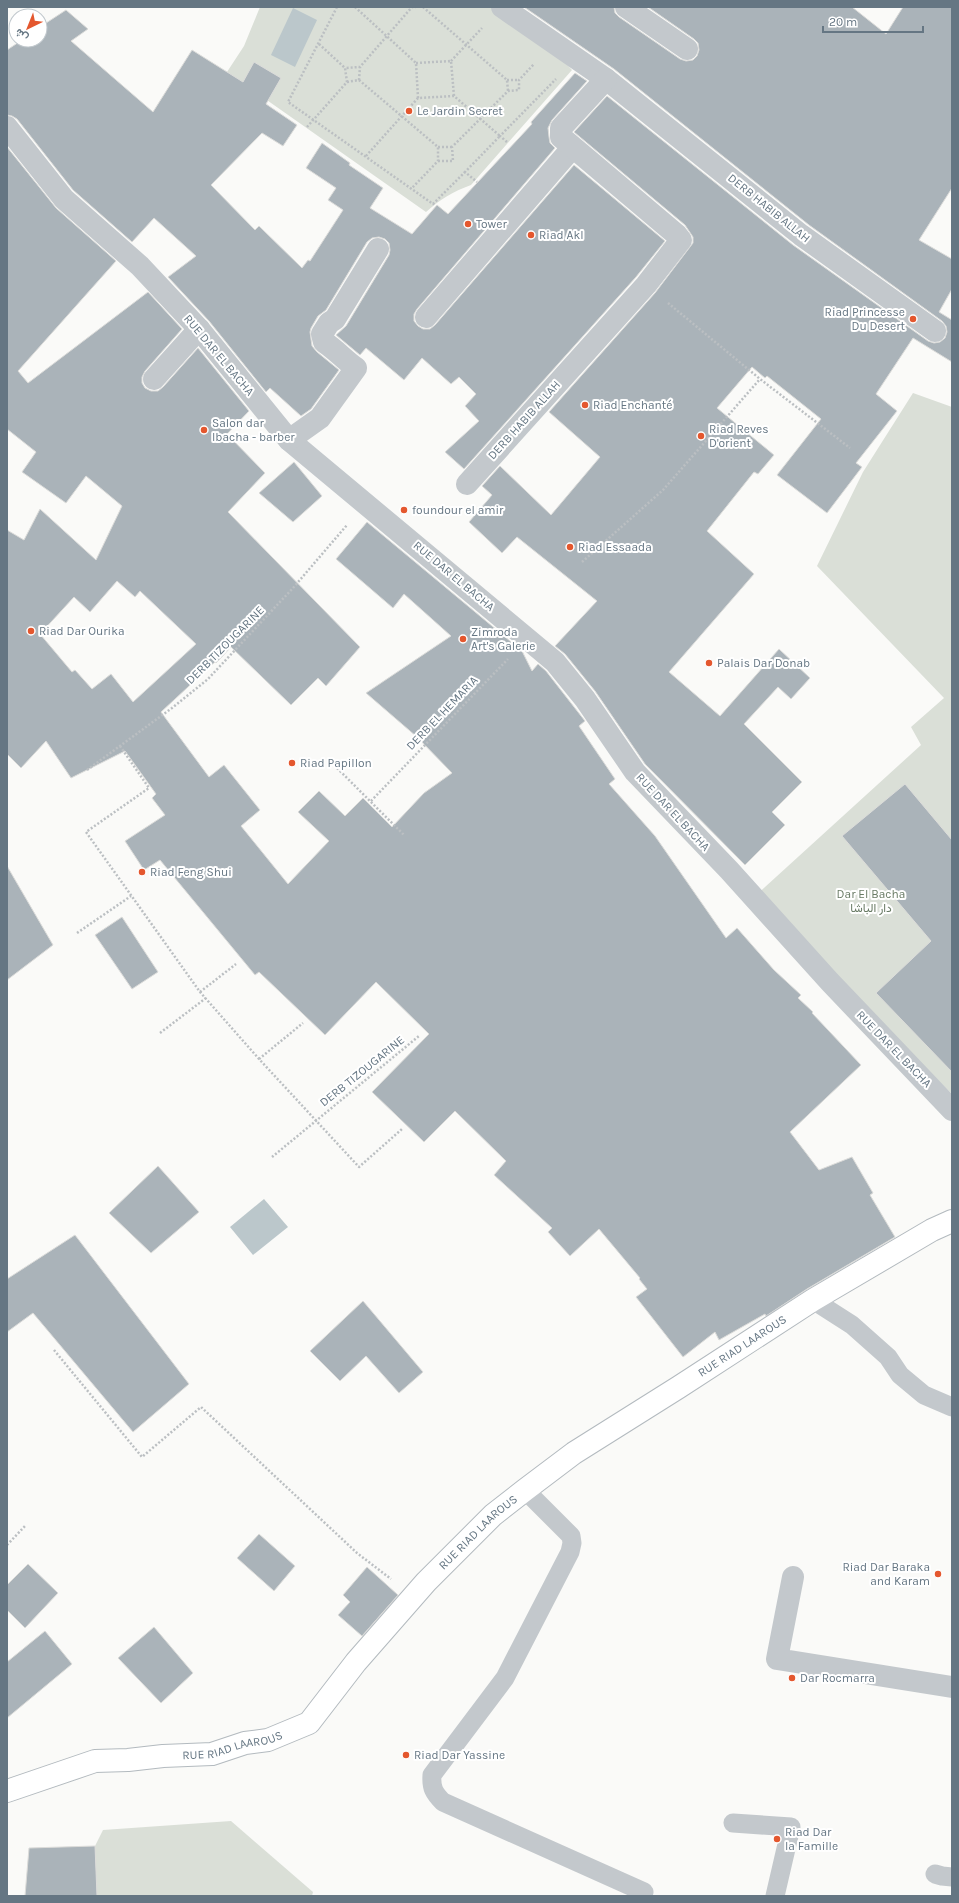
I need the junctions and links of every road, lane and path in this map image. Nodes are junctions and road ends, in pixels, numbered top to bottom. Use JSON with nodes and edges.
{"nodes":[{"id":1,"x":338,"y":7,"type":"edge"},
{"id":2,"x":355,"y":7,"type":"edge"},
{"id":3,"x":412,"y":7,"type":"edge"},
{"id":4,"x":416,"y":7,"type":"edge"},
{"id":5,"x":423,"y":7,"type":"edge"},
{"id":6,"x":502,"y":7,"type":"edge"},
{"id":7,"x":626,"y":7,"type":"edge"},
{"id":8,"x":486,"y":24,"type":"dead end"},
{"id":9,"x":387,"y":35,"type":"junction"},
{"id":10,"x":319,"y":44,"type":"junction"},
{"id":11,"x":467,"y":45,"type":"junction"},
{"id":12,"x":687,"y":49,"type":"dead end"},
{"id":13,"x":538,"y":60,"type":"dead end"},
{"id":14,"x":451,"y":61,"type":"junction"},
{"id":15,"x":416,"y":63,"type":"junction"},
{"id":16,"x":360,"y":67,"type":"junction"},
{"id":17,"x":345,"y":68,"type":"junction"},
{"id":18,"x":558,"y":78,"type":"dead end"},
{"id":19,"x":606,"y":79,"type":"junction"},
{"id":20,"x":359,"y":80,"type":"junction"},
{"id":21,"x":507,"y":80,"type":"junction"},
{"id":22,"x":519,"y":80,"type":"junction"},
{"id":23,"x":347,"y":82,"type":"junction"},
{"id":24,"x":508,"y":90,"type":"junction"},
{"id":25,"x":454,"y":96,"type":"junction"},
{"id":26,"x":418,"y":98,"type":"junction"},
{"id":27,"x":402,"y":117,"type":"junction"},
{"id":28,"x":313,"y":119,"type":"junction"},
{"id":29,"x":481,"y":119,"type":"junction"},
{"id":30,"x":7,"y":126,"type":"edge"},
{"id":31,"x":307,"y":127,"type":"dead end"},
{"id":32,"x":500,"y":136,"type":"junction"},
{"id":33,"x":507,"y":142,"type":"dead end"},
{"id":34,"x":438,"y":147,"type":"junction"},
{"id":35,"x":452,"y":147,"type":"junction"},
{"id":36,"x":572,"y":148,"type":"junction"},
{"id":37,"x":366,"y":156,"type":"junction"},
{"id":38,"x":438,"y":161,"type":"junction"},
{"id":39,"x":465,"y":172,"type":"junction"},
{"id":40,"x":477,"y":182,"type":"dead end"},
{"id":41,"x":412,"y":188,"type":"junction"},
{"id":42,"x":378,"y":249,"type":"dead end"},
{"id":43,"x":646,"y":285,"type":"junction"},
{"id":44,"x":426,"y":317,"type":"dead end"},
{"id":45,"x":199,"y":329,"type":"junction"},
{"id":46,"x":935,"y":331,"type":"dead end"},
{"id":47,"x":154,"y":379,"type":"dead end"},
{"id":48,"x":760,"y":379,"type":"junction"},
{"id":49,"x":289,"y":440,"type":"junction"},
{"id":50,"x":850,"y":448,"type":"dead end"},
{"id":51,"x":467,"y":484,"type":"dead end"},
{"id":52,"x":330,"y":544,"type":"dead end"},
{"id":53,"x":582,"y":562,"type":"dead end"},
{"id":54,"x":527,"y":638,"type":"junction"},
{"id":55,"x":120,"y":746,"type":"junction"},
{"id":56,"x":337,"y":768,"type":"dead end"},
{"id":57,"x":87,"y":770,"type":"dead end"},
{"id":58,"x":371,"y":801,"type":"junction"},
{"id":59,"x":404,"y":835,"type":"dead end"},
{"id":60,"x":131,"y":896,"type":"junction"},
{"id":61,"x":77,"y":933,"type":"dead end"},
{"id":62,"x":236,"y":964,"type":"dead end"},
{"id":63,"x":200,"y":992,"type":"junction"},
{"id":64,"x":206,"y":998,"type":"junction"},
{"id":65,"x":303,"y":1023,"type":"dead end"},
{"id":66,"x":160,"y":1033,"type":"dead end"},
{"id":67,"x":420,"y":1036,"type":"dead end"},
{"id":68,"x":259,"y":1059,"type":"junction"},
{"id":69,"x":952,"y":1110,"type":"edge"},
{"id":70,"x":316,"y":1121,"type":"junction"},
{"id":71,"x":402,"y":1129,"type":"dead end"},
{"id":72,"x":272,"y":1157,"type":"dead end"},
{"id":73,"x":952,"y":1221,"type":"edge"},
{"id":74,"x":813,"y":1300,"type":"junction"},
{"id":75,"x":54,"y":1350,"type":"dead end"},
{"id":76,"x":952,"y":1406,"type":"edge"},
{"id":77,"x":525,"y":1490,"type":"junction"},
{"id":78,"x":25,"y":1526,"type":"dead end"},
{"id":79,"x":7,"y":1545,"type":"edge"},
{"id":80,"x":793,"y":1577,"type":"dead end"},
{"id":81,"x":414,"y":1596,"type":"junction"},
{"id":82,"x":952,"y":1687,"type":"edge"},
{"id":83,"x":7,"y":1791,"type":"edge"},
{"id":84,"x":733,"y":1823,"type":"dead end"},
{"id":85,"x":644,"y":1892,"type":"dead end"},
{"id":86,"x":775,"y":1896,"type":"edge"}],
"edges":[{"from":1,"to":10,"type":"path"},
{"from":2,"to":9,"type":"path"},
{"from":3,"to":4,"type":"path"},
{"from":3,"to":9,"type":"path"},
{"from":5,"to":11,"type":"path"},
{"from":6,"to":19,"type":"street","name":"DERB HABIB ALLAH"},
{"from":7,"to":12,"type":"street"},
{"from":8,"to":11,"type":"path"},
{"from":9,"to":15,"type":"path"},
{"from":9,"to":16,"type":"path"},
{"from":10,"to":17,"type":"path"},
{"from":10,"to":28,"type":"path"},
{"from":11,"to":14,"type":"path"},
{"from":11,"to":21,"type":"path"},
{"from":13,"to":22,"type":"path"},
{"from":14,"to":15,"type":"path"},
{"from":14,"to":25,"type":"path"},
{"from":15,"to":26,"type":"path"},
{"from":16,"to":17,"type":"path"},
{"from":16,"to":20,"type":"path"},
{"from":17,"to":23,"type":"path"},
{"from":18,"to":32,"type":"path"},
{"from":19,"to":36,"type":"street","name":"DERB HABIB ALLAH"},
{"from":19,"to":46,"type":"street","name":"DERB HABIB ALLAH"},
{"from":20,"to":23,"type":"path"},
{"from":20,"to":27,"type":"path"},
{"from":21,"to":22,"type":"path"},
{"from":21,"to":24,"type":"path"},
{"from":22,"to":24,"type":"path"},
{"from":23,"to":28,"type":"path"},
{"from":24,"to":29,"type":"path"},
{"from":25,"to":26,"type":"path"},
{"from":25,"to":29,"type":"path"},
{"from":26,"to":27,"type":"path"},
{"from":27,"to":34,"type":"path"},
{"from":27,"to":37,"type":"path"},
{"from":28,"to":31,"type":"path"},
{"from":28,"to":37,"type":"path"},
{"from":29,"to":32,"type":"path"},
{"from":29,"to":35,"type":"path"},
{"from":30,"to":45,"type":"street","name":"RUE DAR EL BACHA"},
{"from":32,"to":33,"type":"path"},
{"from":32,"to":39,"type":"path"},
{"from":34,"to":35,"type":"path"},
{"from":34,"to":38,"type":"path"},
{"from":35,"to":38,"type":"path"},
{"from":36,"to":43,"type":"street","name":"DERB HABIB ALLAH"},
{"from":36,"to":44,"type":"street"},
{"from":37,"to":41,"type":"path"},
{"from":38,"to":41,"type":"path"},
{"from":39,"to":40,"type":"path"},
{"from":39,"to":41,"type":"path"},
{"from":42,"to":49,"type":"street"},
{"from":43,"to":48,"type":"path"},
{"from":43,"to":51,"type":"street","name":"DERB HABIB ALLAH"},
{"from":45,"to":47,"type":"street"},
{"from":45,"to":49,"type":"street","name":"RUE DAR EL BACHA"},
{"from":48,"to":50,"type":"path"},
{"from":48,"to":53,"type":"path"},
{"from":49,"to":54,"type":"street","name":"RUE DAR EL BACHA"},
{"from":52,"to":55,"type":"path","name":"DERB TIZOUGARINE"},
{"from":54,"to":58,"type":"path","name":"DERB EL HEMARIA"},
{"from":54,"to":69,"type":"street","name":"RUE DAR EL BACHA"},
{"from":55,"to":57,"type":"path","name":"DERB TIZOUGARINE"},
{"from":55,"to":60,"type":"path","name":"DERB TIZOUGARINE"},
{"from":56,"to":58,"type":"path"},
{"from":58,"to":59,"type":"path"},
{"from":60,"to":61,"type":"path"},
{"from":60,"to":63,"type":"path","name":"DERB TIZOUGARINE"},
{"from":62,"to":63,"type":"path"},
{"from":63,"to":64,"type":"path","name":"DERB TIZOUGARINE"},
{"from":64,"to":66,"type":"path"},
{"from":64,"to":68,"type":"path","name":"DERB TIZOUGARINE"},
{"from":65,"to":68,"type":"path"},
{"from":67,"to":70,"type":"path","name":"DERB TIZOUGARINE"},
{"from":68,"to":70,"type":"path","name":"DERB TIZOUGARINE"},
{"from":70,"to":71,"type":"path","name":"DERB TIZOUGARINE"},
{"from":70,"to":72,"type":"path","name":"DERB TIZOUGARINE"},
{"from":73,"to":74,"type":"street","name":"RUE RIAD LAAROUS"},
{"from":74,"to":76,"type":"lane"},
{"from":74,"to":77,"type":"street","name":"RUE RIAD LAAROUS"},
{"from":75,"to":81,"type":"path"},
{"from":77,"to":81,"type":"street","name":"RUE RIAD LAAROUS"},
{"from":77,"to":85,"type":"lane"},
{"from":78,"to":79,"type":"path"},
{"from":80,"to":82,"type":"street"},
{"from":81,"to":83,"type":"street","name":"RUE RIAD LAAROUS"},
{"from":84,"to":86,"type":"lane"}]}
